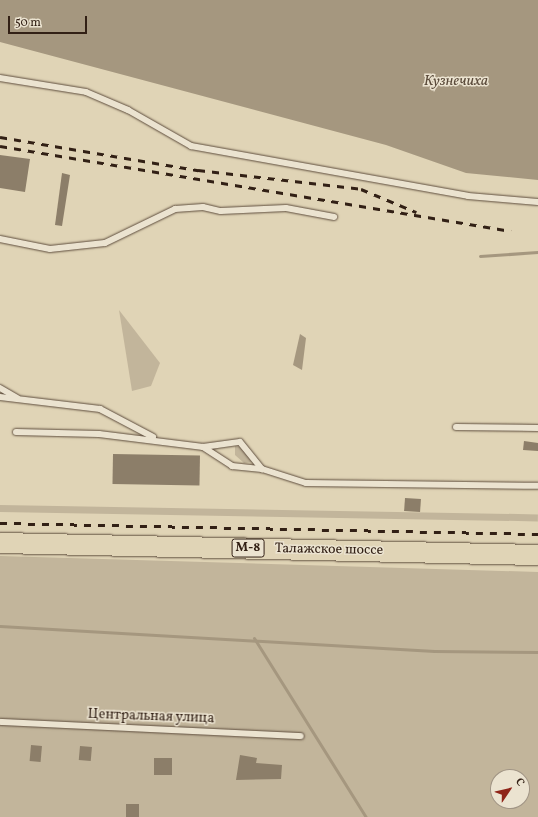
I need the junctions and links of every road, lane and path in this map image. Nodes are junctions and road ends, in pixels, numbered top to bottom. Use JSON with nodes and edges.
{"nodes":[{"id":1,"x":0,"y":78,"type":"edge"},
{"id":2,"x":538,"y":202,"type":"edge"},
{"id":3,"x":334,"y":217,"type":"dead end"},
{"id":4,"x":0,"y":239,"type":"edge"},
{"id":5,"x":0,"y":388,"type":"edge"},
{"id":6,"x":0,"y":397,"type":"edge"},
{"id":7,"x":22,"y":401,"type":"junction"},
{"id":8,"x":456,"y":427,"type":"dead end"},
{"id":9,"x":538,"y":428,"type":"edge"},
{"id":10,"x":16,"y":432,"type":"dead end"},
{"id":11,"x":156,"y":438,"type":"junction"},
{"id":12,"x":203,"y":447,"type":"junction"},
{"id":13,"x":262,"y":469,"type":"junction"},
{"id":14,"x":538,"y":486,"type":"edge"},
{"id":15,"x":0,"y":543,"type":"edge"},
{"id":16,"x":538,"y":555,"type":"edge"},
{"id":17,"x":0,"y":722,"type":"edge"},
{"id":18,"x":301,"y":736,"type":"dead end"}],
"edges":[{"from":1,"to":2,"type":"lane"},
{"from":3,"to":4,"type":"lane"},
{"from":5,"to":7,"type":"lane"},
{"from":6,"to":7,"type":"lane"},
{"from":7,"to":11,"type":"lane"},
{"from":8,"to":9,"type":"lane"},
{"from":10,"to":11,"type":"lane"},
{"from":11,"to":12,"type":"lane"},
{"from":12,"to":13,"type":"lane"},
{"from":12,"to":13,"type":"lane"},
{"from":13,"to":14,"type":"lane"},
{"from":15,"to":16,"type":"main road","name":"Талажское шоссе","number":"М-8"},
{"from":17,"to":18,"type":"lane","name":"Центральная улица"}]}
